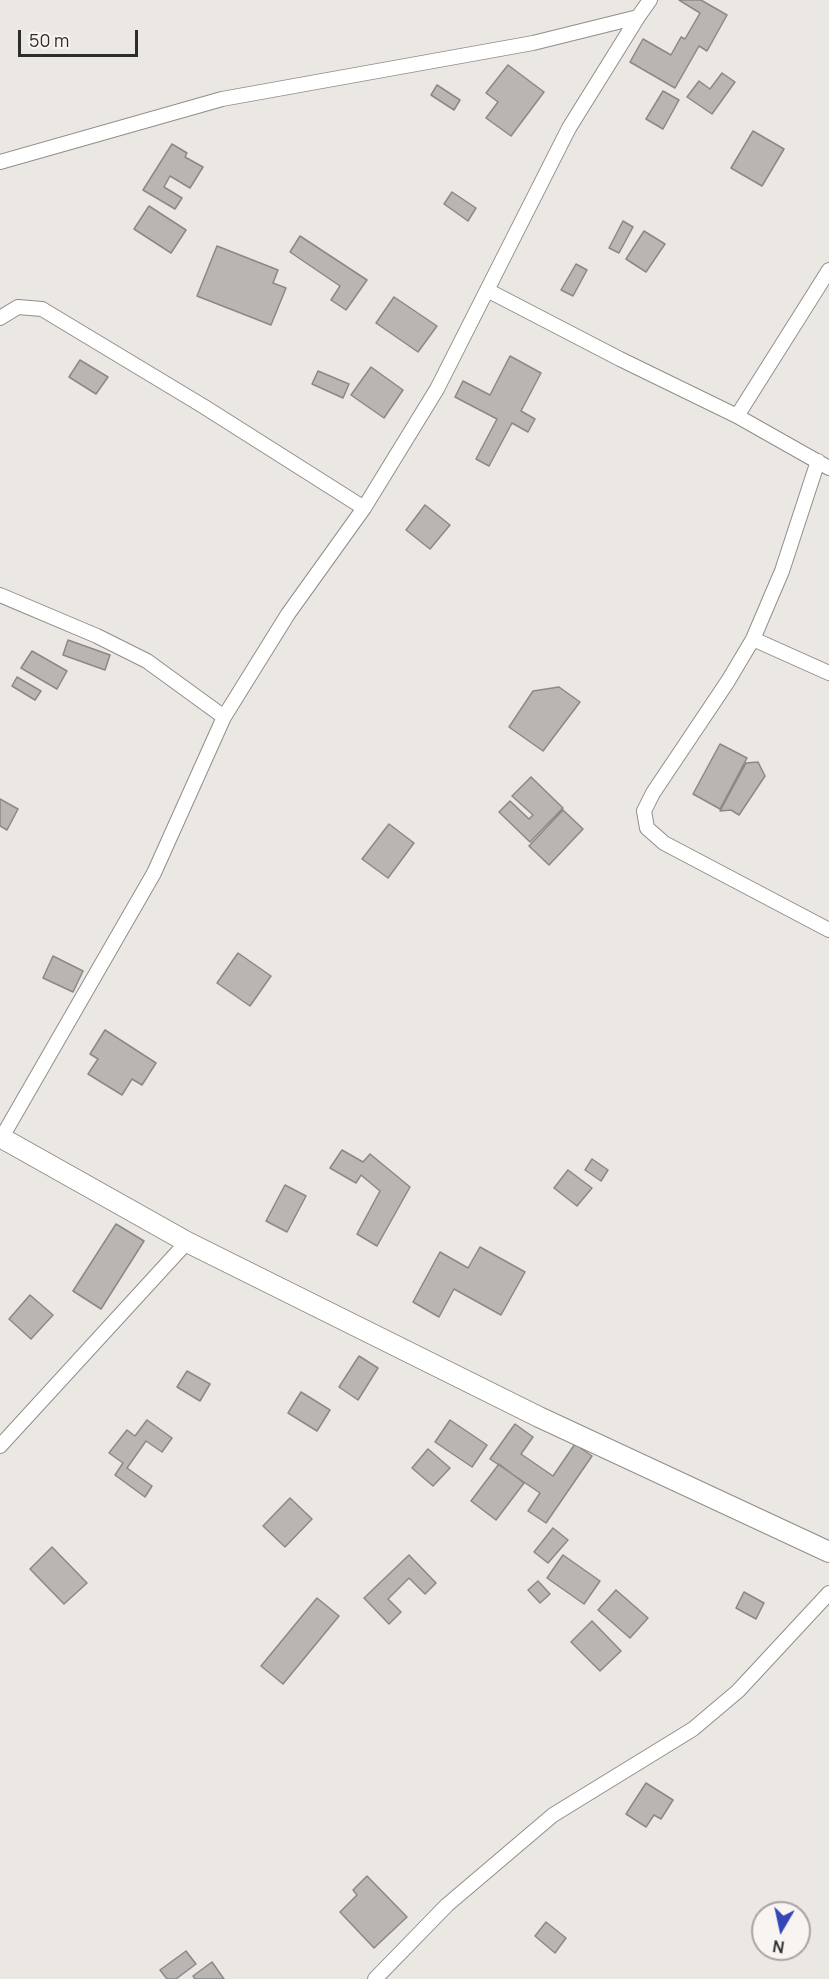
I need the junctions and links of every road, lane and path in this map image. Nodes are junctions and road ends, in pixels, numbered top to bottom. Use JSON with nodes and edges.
{"nodes":[{"id":1,"x":650,"y":0,"type":"edge"},
{"id":2,"x":638,"y":17,"type":"junction"},
{"id":3,"x":0,"y":162,"type":"edge"},
{"id":4,"x":829,"y":270,"type":"edge"},
{"id":5,"x":487,"y":290,"type":"junction"},
{"id":6,"x":0,"y":318,"type":"edge"},
{"id":7,"x":737,"y":416,"type":"junction"},
{"id":8,"x":824,"y":465,"type":"edge"},
{"id":9,"x":364,"y":508,"type":"junction"},
{"id":10,"x":0,"y":594,"type":"edge"},
{"id":11,"x":753,"y":639,"type":"junction"},
{"id":12,"x":829,"y":673,"type":"edge"},
{"id":13,"x":224,"y":717,"type":"junction"},
{"id":14,"x":829,"y":930,"type":"edge"},
{"id":15,"x":1,"y":1137,"type":"edge"},
{"id":16,"x":187,"y":1242,"type":"junction"},
{"id":17,"x":0,"y":1446,"type":"edge"},
{"id":18,"x":829,"y":1552,"type":"edge"},
{"id":19,"x":829,"y":1593,"type":"edge"},
{"id":20,"x":375,"y":1979,"type":"edge"}],
"edges":[{"from":1,"to":2,"type":"street"},
{"from":2,"to":3,"type":"street"},
{"from":2,"to":5,"type":"street"},
{"from":4,"to":7,"type":"street"},
{"from":5,"to":7,"type":"street"},
{"from":5,"to":9,"type":"street"},
{"from":6,"to":9,"type":"street"},
{"from":7,"to":8,"type":"street"},
{"from":8,"to":11,"type":"street"},
{"from":9,"to":13,"type":"street"},
{"from":10,"to":13,"type":"street"},
{"from":11,"to":12,"type":"street"},
{"from":11,"to":14,"type":"street"},
{"from":13,"to":15,"type":"street"},
{"from":15,"to":16,"type":"street"},
{"from":16,"to":17,"type":"street"},
{"from":16,"to":18,"type":"street"},
{"from":19,"to":20,"type":"street"}]}
